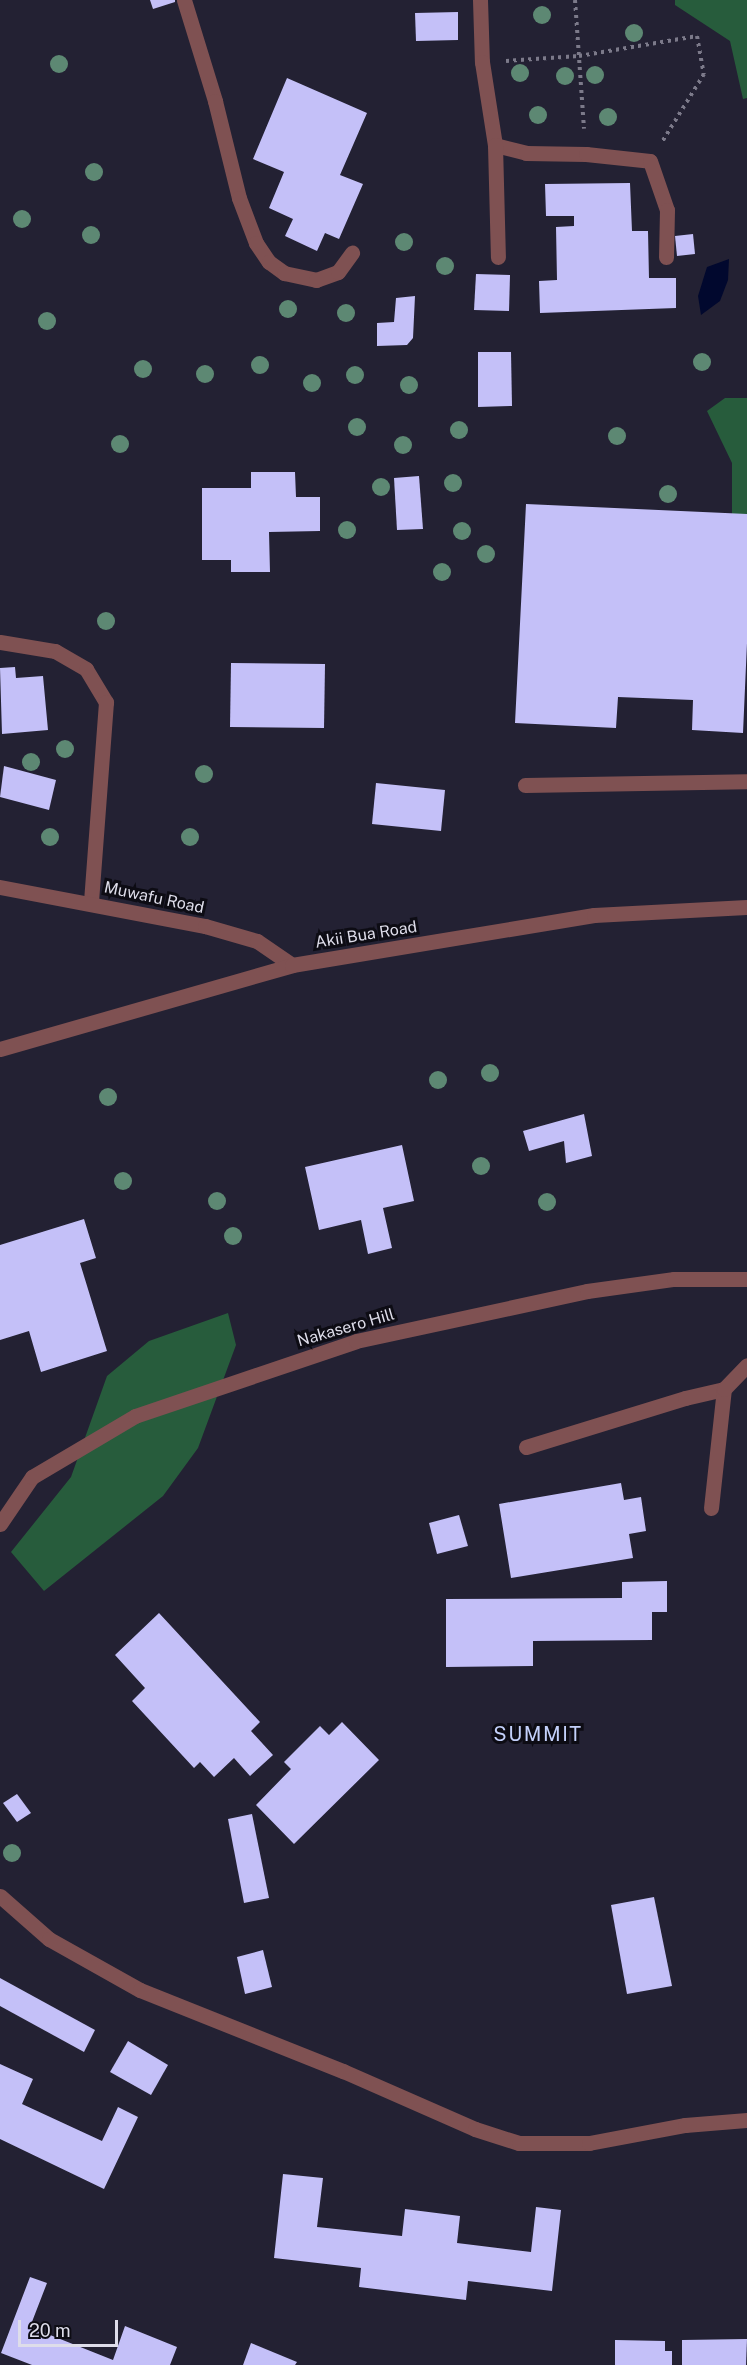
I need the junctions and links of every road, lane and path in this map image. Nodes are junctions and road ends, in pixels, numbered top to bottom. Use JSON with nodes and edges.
{"nodes":[{"id":1,"x":184,"y":0,"type":"edge"},
{"id":2,"x":480,"y":0,"type":"edge"},
{"id":3,"x":575,"y":0,"type":"edge"},
{"id":4,"x":579,"y":56,"type":"junction"},
{"id":5,"x":482,"y":62,"type":"junction"},
{"id":6,"x":495,"y":145,"type":"junction"},
{"id":7,"x":586,"y":154,"type":"junction"},
{"id":8,"x":650,"y":162,"type":"junction"},
{"id":9,"x":352,"y":253,"type":"dead end"},
{"id":10,"x":498,"y":257,"type":"dead end"},
{"id":11,"x":666,"y":257,"type":"dead end"},
{"id":12,"x":0,"y":642,"type":"edge"},
{"id":13,"x":747,"y":781,"type":"edge"},
{"id":14,"x":525,"y":785,"type":"dead end"},
{"id":15,"x":0,"y":887,"type":"edge"},
{"id":16,"x":91,"y":903,"type":"junction"},
{"id":17,"x":747,"y":908,"type":"edge"},
{"id":18,"x":292,"y":965,"type":"junction"},
{"id":19,"x":0,"y":1049,"type":"edge"},
{"id":20,"x":747,"y":1279,"type":"edge"},
{"id":21,"x":747,"y":1365,"type":"edge"},
{"id":22,"x":724,"y":1389,"type":"junction"},
{"id":23,"x":526,"y":1447,"type":"dead end"},
{"id":24,"x":711,"y":1508,"type":"dead end"},
{"id":25,"x":0,"y":1524,"type":"edge"},
{"id":26,"x":0,"y":1896,"type":"edge"},
{"id":27,"x":747,"y":2120,"type":"edge"}],
"edges":[{"from":1,"to":9,"type":"street"},
{"from":2,"to":5,"type":"street"},
{"from":3,"to":4,"type":"path"},
{"from":4,"to":5,"type":"path"},
{"from":4,"to":7,"type":"path"},
{"from":4,"to":8,"type":"path"},
{"from":5,"to":6,"type":"street"},
{"from":6,"to":7,"type":"street"},
{"from":6,"to":10,"type":"street"},
{"from":7,"to":8,"type":"street"},
{"from":8,"to":11,"type":"street"},
{"from":12,"to":16,"type":"street"},
{"from":13,"to":14,"type":"street"},
{"from":15,"to":16,"type":"street","name":"Muwafu Road"},
{"from":16,"to":18,"type":"street","name":"Muwafu Road"},
{"from":17,"to":18,"type":"street","name":"Akii Bua Road"},
{"from":18,"to":19,"type":"street","name":"Akii Bua Road"},
{"from":20,"to":25,"type":"street","name":"Nakasero Hill"},
{"from":21,"to":22,"type":"street"},
{"from":22,"to":23,"type":"street"},
{"from":22,"to":24,"type":"street"},
{"from":26,"to":27,"type":"street"}]}
